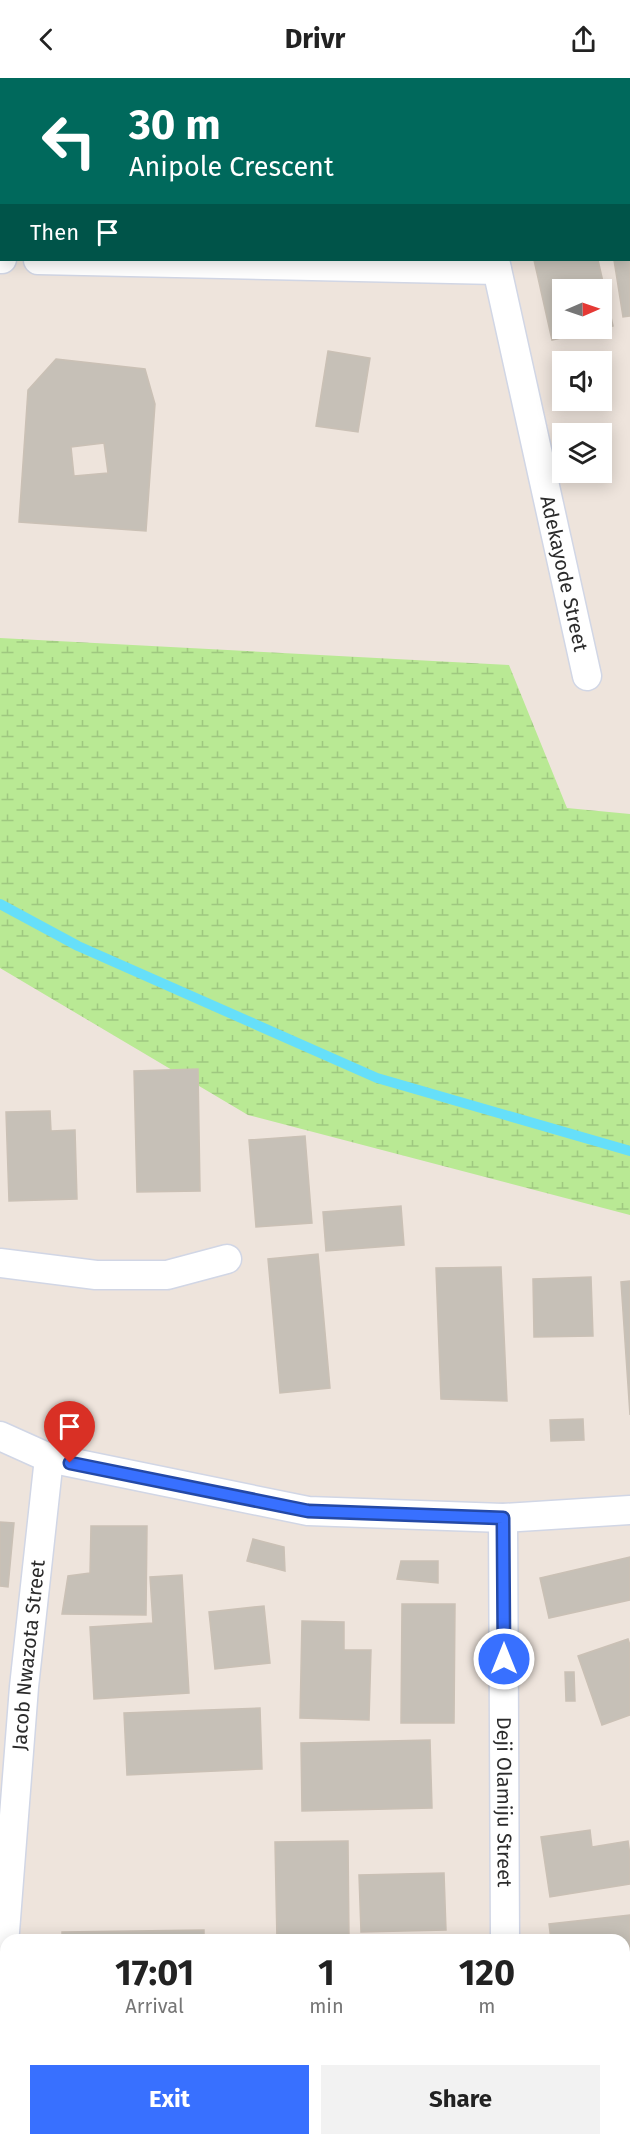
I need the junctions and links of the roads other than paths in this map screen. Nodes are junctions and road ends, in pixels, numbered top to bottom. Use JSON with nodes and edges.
{"nodes":[{"id":1,"x":130,"y":261,"type":"edge"},
{"id":2,"x":496,"y":265,"type":"edge"},
{"id":3,"x":587,"y":676,"type":"dead end"},
{"id":4,"x":227,"y":1259,"type":"dead end"},
{"id":5,"x":0,"y":1263,"type":"edge"},
{"id":6,"x":0,"y":1436,"type":"edge"},
{"id":7,"x":49,"y":1458,"type":"junction"},
{"id":8,"x":630,"y":1510,"type":"edge"},
{"id":9,"x":503,"y":1518,"type":"junction"},
{"id":10,"x":5,"y":1934,"type":"edge"},
{"id":11,"x":505,"y":1934,"type":"edge"}],
"edges":[{"from":1,"to":2,"type":"street"},
{"from":2,"to":3,"type":"street","name":"Adekayode Street"},
{"from":4,"to":5,"type":"street"},
{"from":6,"to":7,"type":"street"},
{"from":7,"to":9,"type":"street"},
{"from":7,"to":10,"type":"street","name":"Jacob Nwazota Street"},
{"from":8,"to":9,"type":"street"},
{"from":9,"to":11,"type":"street","name":"Deji Olamiju Street"}]}
